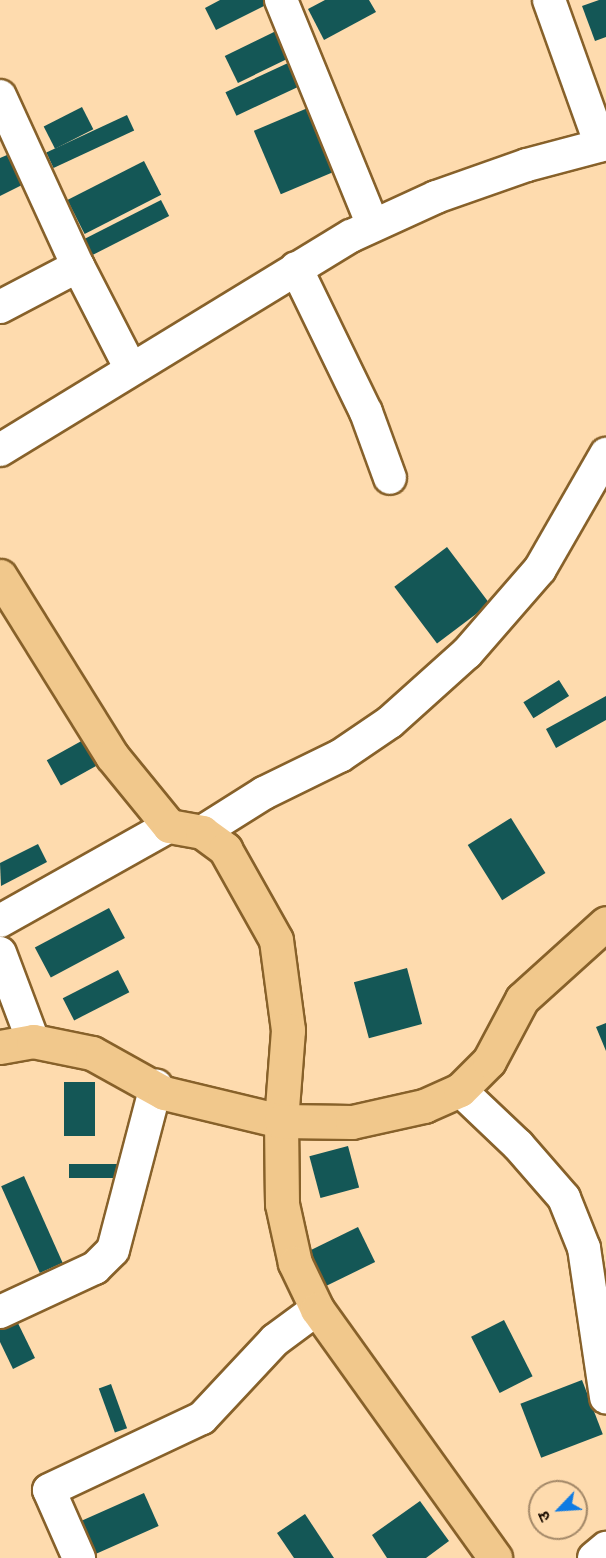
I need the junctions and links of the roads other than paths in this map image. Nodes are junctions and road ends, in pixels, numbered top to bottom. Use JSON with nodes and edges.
{"nodes":[{"id":1,"x":281,"y":0,"type":"edge"},
{"id":2,"x":549,"y":0,"type":"edge"},
{"id":3,"x":0,"y":96,"type":"edge"},
{"id":4,"x":604,"y":145,"type":"edge"},
{"id":5,"x":374,"y":225,"type":"junction"},
{"id":6,"x":78,"y":266,"type":"junction"},
{"id":7,"x":296,"y":268,"type":"junction"},
{"id":8,"x":0,"y":307,"type":"edge"},
{"id":9,"x":130,"y":367,"type":"junction"},
{"id":10,"x":3,"y":440,"type":"edge"},
{"id":11,"x":606,"y":454,"type":"edge"},
{"id":12,"x":390,"y":478,"type":"dead end"},
{"id":13,"x":0,"y":576,"type":"edge"},
{"id":14,"x":169,"y":826,"type":"junction"},
{"id":15,"x":202,"y":832,"type":"junction"},
{"id":16,"x":0,"y":921,"type":"edge"},
{"id":17,"x":606,"y":923,"type":"edge"},
{"id":18,"x":0,"y":953,"type":"edge"},
{"id":19,"x":33,"y":1041,"type":"junction"},
{"id":20,"x":0,"y":1047,"type":"edge"},
{"id":21,"x":156,"y":1086,"type":"junction"},
{"id":22,"x":460,"y":1090,"type":"junction"},
{"id":23,"x":280,"y":1121,"type":"junction"},
{"id":24,"x":595,"y":1245,"type":"edge"},
{"id":25,"x":317,"y":1309,"type":"junction"},
{"id":26,"x":0,"y":1312,"type":"edge"},
{"id":27,"x":606,"y":1397,"type":"edge"},
{"id":28,"x":606,"y":1548,"type":"edge"},
{"id":29,"x":79,"y":1558,"type":"edge"},
{"id":30,"x":495,"y":1558,"type":"edge"},
{"id":31,"x":594,"y":1558,"type":"edge"}],
"edges":[{"from":1,"to":5,"type":"street"},
{"from":2,"to":4,"type":"street"},
{"from":3,"to":6,"type":"street"},
{"from":4,"to":5,"type":"street"},
{"from":5,"to":7,"type":"street"},
{"from":6,"to":8,"type":"street"},
{"from":6,"to":9,"type":"street"},
{"from":7,"to":9,"type":"street"},
{"from":7,"to":12,"type":"street"},
{"from":9,"to":10,"type":"street"},
{"from":11,"to":15,"type":"street"},
{"from":13,"to":14,"type":"main road"},
{"from":14,"to":15,"type":"main road"},
{"from":14,"to":16,"type":"street"},
{"from":15,"to":23,"type":"main road"},
{"from":17,"to":22,"type":"main road"},
{"from":18,"to":19,"type":"street"},
{"from":19,"to":20,"type":"main road"},
{"from":19,"to":21,"type":"main road"},
{"from":21,"to":23,"type":"main road"},
{"from":21,"to":26,"type":"street"},
{"from":22,"to":23,"type":"main road"},
{"from":22,"to":24,"type":"street"},
{"from":23,"to":25,"type":"main road"},
{"from":24,"to":27,"type":"street"},
{"from":25,"to":29,"type":"street"},
{"from":25,"to":30,"type":"main road"},
{"from":28,"to":31,"type":"street"}]}
